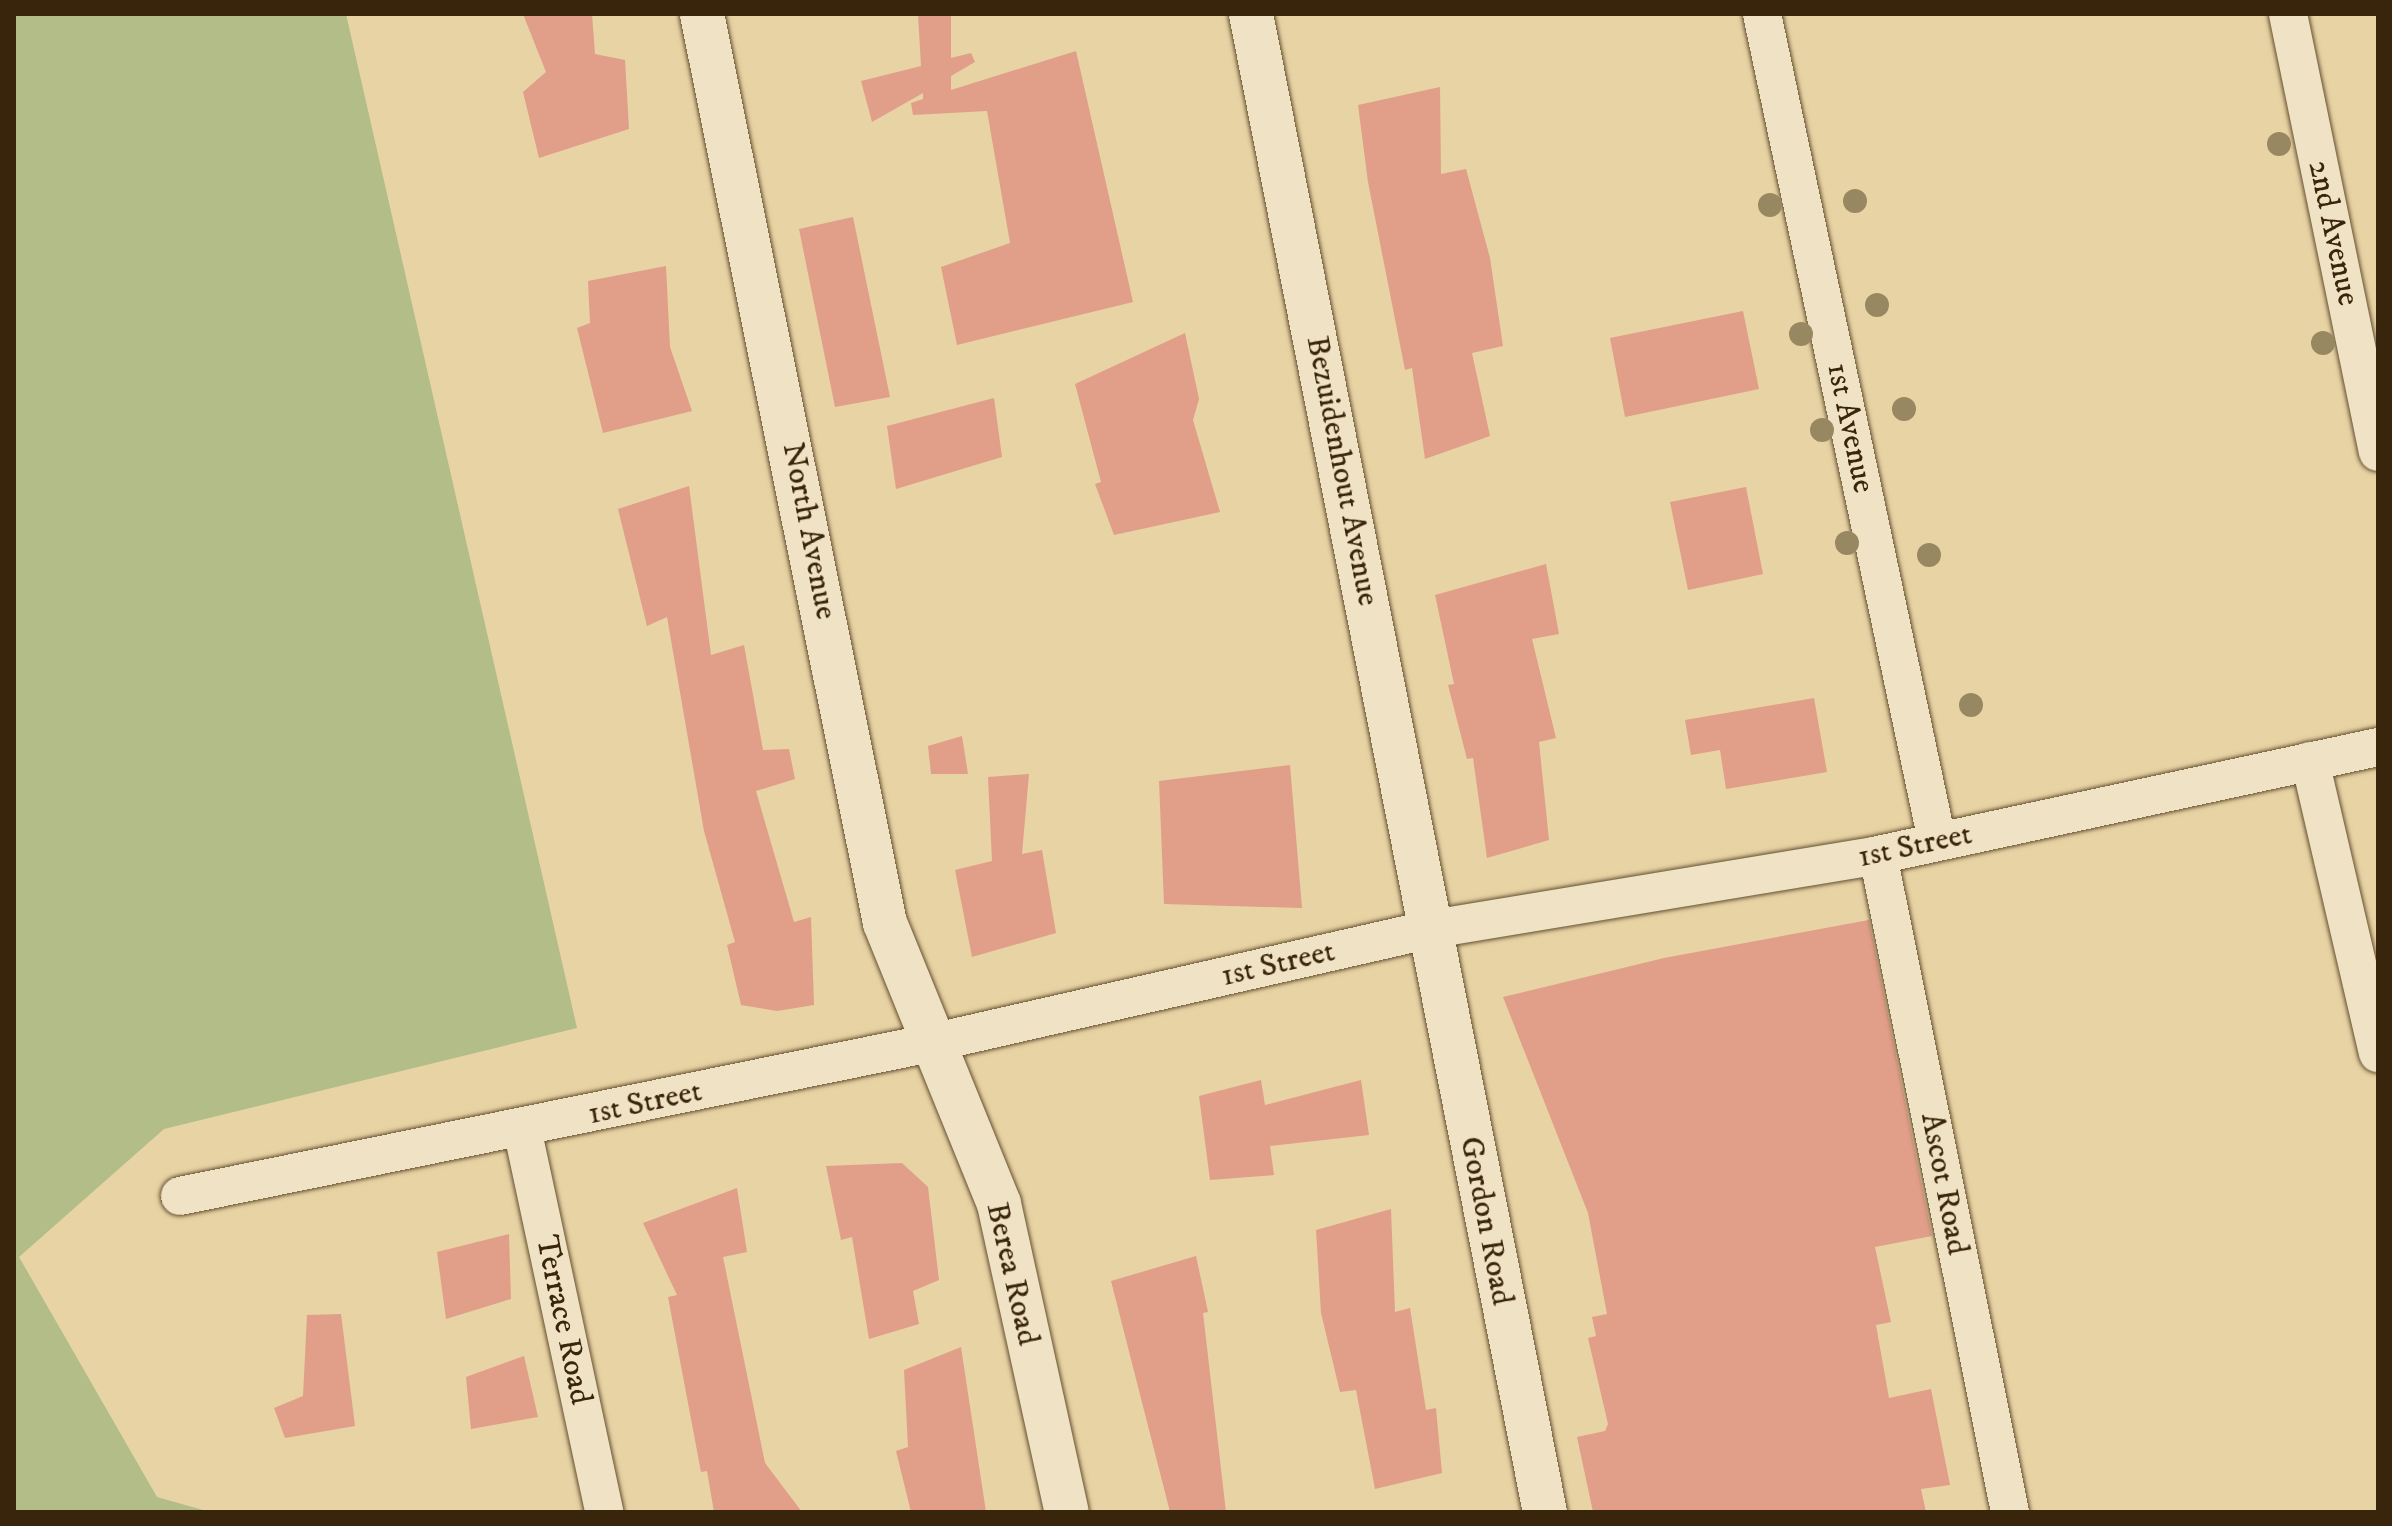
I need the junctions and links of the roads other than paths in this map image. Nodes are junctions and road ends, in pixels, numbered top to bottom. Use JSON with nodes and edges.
{"nodes":[{"id":1,"x":702,"y":14,"type":"edge"},
{"id":2,"x":1251,"y":14,"type":"edge"},
{"id":3,"x":1762,"y":14,"type":"edge"},
{"id":4,"x":2288,"y":14,"type":"edge"},
{"id":5,"x":2378,"y":452,"type":"edge"},
{"id":6,"x":2378,"y":747,"type":"edge"},
{"id":7,"x":2310,"y":761,"type":"junction"},
{"id":8,"x":1937,"y":841,"type":"junction"},
{"id":9,"x":1878,"y":855,"type":"junction"},
{"id":10,"x":1427,"y":930,"type":"junction"},
{"id":11,"x":931,"y":1043,"type":"junction"},
{"id":12,"x":2378,"y":1053,"type":"edge"},
{"id":13,"x":522,"y":1128,"type":"junction"},
{"id":14,"x":180,"y":1196,"type":"dead end"},
{"id":15,"x":604,"y":1512,"type":"edge"},
{"id":16,"x":1067,"y":1512,"type":"edge"},
{"id":17,"x":1545,"y":1512,"type":"edge"},
{"id":18,"x":2010,"y":1512,"type":"edge"}],
"edges":[{"from":1,"to":11,"type":"street","name":"North Avenue"},
{"from":2,"to":10,"type":"street","name":"Bezuidenhout Avenue"},
{"from":3,"to":8,"type":"street","name":"1st Avenue"},
{"from":4,"to":5,"type":"street","name":"2nd Avenue"},
{"from":6,"to":7,"type":"street","name":"1st Street"},
{"from":7,"to":8,"type":"street","name":"1st Street"},
{"from":7,"to":12,"type":"street"},
{"from":8,"to":9,"type":"street","name":"1st Street"},
{"from":9,"to":10,"type":"street","name":"1st Street"},
{"from":9,"to":18,"type":"street","name":"Ascot Road"},
{"from":10,"to":11,"type":"street","name":"1st Street"},
{"from":10,"to":17,"type":"street","name":"Gordon Road"},
{"from":11,"to":13,"type":"street","name":"1st Street"},
{"from":11,"to":16,"type":"street","name":"Berea Road"},
{"from":13,"to":14,"type":"street","name":"1st Street"},
{"from":13,"to":15,"type":"street","name":"Terrace Road"}]}
